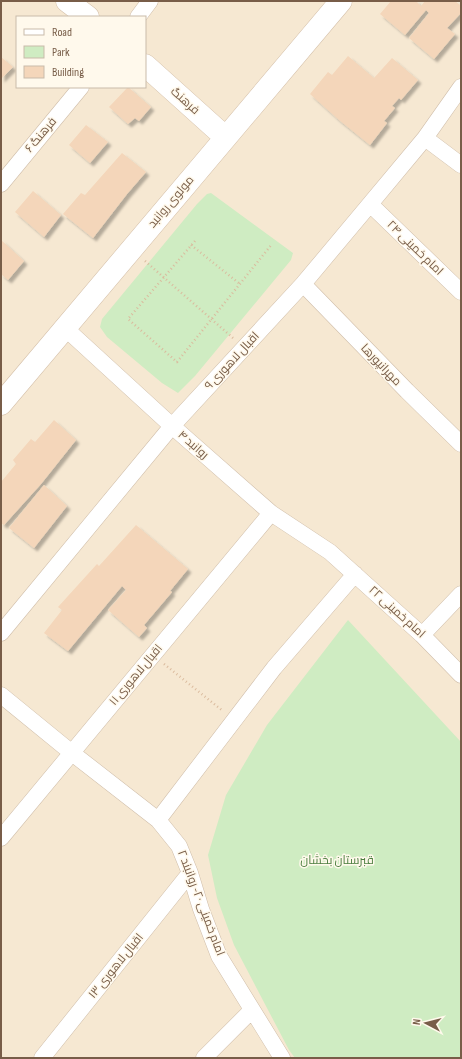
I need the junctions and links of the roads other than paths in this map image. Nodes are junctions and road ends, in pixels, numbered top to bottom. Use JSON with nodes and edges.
{"nodes":[{"id":1,"x":67,"y":1,"type":"edge"},
{"id":2,"x":150,"y":1,"type":"edge"},
{"id":3,"x":342,"y":1,"type":"edge"},
{"id":4,"x":87,"y":16,"type":"edge"},
{"id":5,"x":139,"y":16,"type":"edge"},
{"id":6,"x":146,"y":66,"type":"edge"},
{"id":7,"x":461,"y":86,"type":"edge"},
{"id":8,"x":81,"y":88,"type":"edge"},
{"id":9,"x":225,"y":137,"type":"junction"},
{"id":10,"x":426,"y":138,"type":"junction"},
{"id":11,"x":461,"y":165,"type":"edge"},
{"id":12,"x":1,"y":184,"type":"edge"},
{"id":13,"x":370,"y":204,"type":"junction"},
{"id":14,"x":303,"y":284,"type":"junction"},
{"id":15,"x":461,"y":292,"type":"edge"},
{"id":16,"x":65,"y":328,"type":"junction"},
{"id":17,"x":1,"y":404,"type":"edge"},
{"id":18,"x":172,"y":426,"type":"junction"},
{"id":19,"x":461,"y":444,"type":"edge"},
{"id":20,"x":271,"y":513,"type":"junction"},
{"id":21,"x":330,"y":552,"type":"joint"},
{"id":22,"x":355,"y":574,"type":"junction"},
{"id":23,"x":461,"y":594,"type":"edge"},
{"id":24,"x":1,"y":633,"type":"edge"},
{"id":25,"x":422,"y":634,"type":"junction"},
{"id":26,"x":461,"y":675,"type":"edge"},
{"id":27,"x":1,"y":695,"type":"edge"},
{"id":28,"x":72,"y":753,"type":"junction"},
{"id":29,"x":158,"y":820,"type":"junction"},
{"id":30,"x":1,"y":838,"type":"edge"},
{"id":31,"x":190,"y":874,"type":"junction"},
{"id":32,"x":252,"y":1010,"type":"junction"},
{"id":33,"x":42,"y":1058,"type":"edge"},
{"id":34,"x":204,"y":1058,"type":"edge"},
{"id":35,"x":282,"y":1058,"type":"edge"}],
"edges":[{"from":1,"to":4,"type":"street"},
{"from":2,"to":5,"type":"street"},
{"from":3,"to":9,"type":"street","name":"مولوی روانبد"},
{"from":6,"to":9,"type":"street","name":"فرهنگ"},
{"from":7,"to":10,"type":"street","name":"اقبال لاهوری ۹"},
{"from":8,"to":12,"type":"street","name":"فرهنگ ۶"},
{"from":9,"to":16,"type":"street","name":"مولوی روانبد"},
{"from":10,"to":11,"type":"street"},
{"from":10,"to":13,"type":"street","name":"اقبال لاهوری ۹"},
{"from":13,"to":14,"type":"street","name":"اقبال لاهوری ۹"},
{"from":13,"to":15,"type":"street","name":"امام خمینی ۲۴"},
{"from":14,"to":18,"type":"street","name":"اقبال لاهوری ۹"},
{"from":14,"to":19,"type":"street","name":"مهرانپورها"},
{"from":16,"to":17,"type":"street","name":"مولوی روانبد"},
{"from":16,"to":18,"type":"street","name":"روانبد ۴"},
{"from":18,"to":20,"type":"street","name":"روانبد ۴"},
{"from":18,"to":24,"type":"street","name":"اقبال لاهوری ۹"},
{"from":20,"to":21,"type":"street","name":"روانبد ۴"},
{"from":20,"to":28,"type":"street","name":"اقبال لاهوری ۱۱"},
{"from":21,"to":22,"type":"street","name":"امام خمینی ۲۲"},
{"from":22,"to":25,"type":"street","name":"امام خمینی ۲۲"},
{"from":22,"to":29,"type":"street"},
{"from":23,"to":25,"type":"street"},
{"from":25,"to":26,"type":"street","name":"امام خمینی ۲۲"},
{"from":27,"to":28,"type":"street","name":"امام خمینی ۲۰- روانبند ۲"},
{"from":28,"to":29,"type":"street","name":"امام خمینی ۲۰- روانبند ۲"},
{"from":28,"to":30,"type":"street","name":"اقبال لاهوری ۱۱"},
{"from":29,"to":31,"type":"street","name":"امام خمینی ۲۰- روانبند ۲"},
{"from":31,"to":32,"type":"street","name":"امام خمینی ۲۰- روانبند ۲"},
{"from":31,"to":33,"type":"street","name":"اقبال لاهوری ۱۳"},
{"from":32,"to":34,"type":"street"},
{"from":32,"to":35,"type":"street","name":"امام خمینی ۲۰- روانبند ۲"}]}
